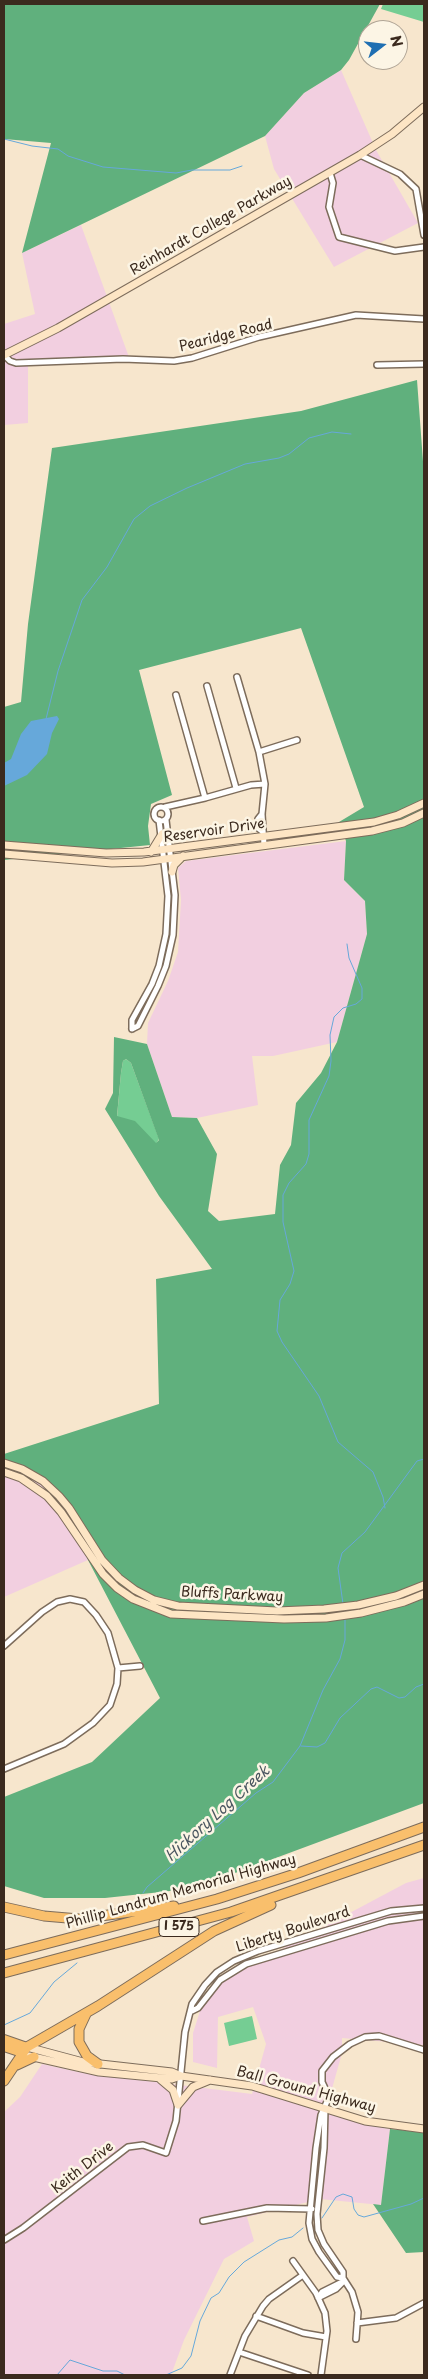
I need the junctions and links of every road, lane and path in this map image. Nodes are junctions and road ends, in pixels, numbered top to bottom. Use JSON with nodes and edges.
{"nodes":[{"id":1,"x":424,"y":107,"type":"edge"},
{"id":2,"x":360,"y":155,"type":"junction"},
{"id":3,"x":330,"y":173,"type":"junction"},
{"id":4,"x":424,"y":234,"type":"edge"},
{"id":5,"x":424,"y":247,"type":"edge"},
{"id":6,"x":424,"y":319,"type":"edge"},
{"id":7,"x":4,"y":355,"type":"edge"},
{"id":8,"x":424,"y":364,"type":"edge"},
{"id":9,"x":377,"y":365,"type":"dead end"},
{"id":10,"x":237,"y":677,"type":"dead end"},
{"id":11,"x":206,"y":686,"type":"dead end"},
{"id":12,"x":176,"y":695,"type":"dead end"},
{"id":13,"x":297,"y":740,"type":"dead end"},
{"id":14,"x":259,"y":752,"type":"junction"},
{"id":15,"x":264,"y":784,"type":"junction"},
{"id":16,"x":236,"y":788,"type":"junction"},
{"id":17,"x":205,"y":798,"type":"junction"},
{"id":18,"x":424,"y":803,"type":"edge"},
{"id":19,"x":183,"y":804,"type":"junction"},
{"id":20,"x":165,"y":807,"type":"junction"},
{"id":21,"x":169,"y":813,"type":"junction"},
{"id":22,"x":424,"y":813,"type":"edge"},
{"id":23,"x":159,"y":820,"type":"junction"},
{"id":24,"x":166,"y":820,"type":"junction"},
{"id":25,"x":162,"y":834,"type":"junction"},
{"id":26,"x":263,"y":835,"type":"junction"},
{"id":27,"x":4,"y":845,"type":"edge"},
{"id":28,"x":264,"y":846,"type":"junction"},
{"id":29,"x":166,"y":850,"type":"junction"},
{"id":30,"x":151,"y":852,"type":"junction"},
{"id":31,"x":4,"y":854,"type":"edge"},
{"id":32,"x":184,"y":856,"type":"junction"},
{"id":33,"x":167,"y":858,"type":"junction"},
{"id":34,"x":172,"y":872,"type":"junction"},
{"id":35,"x":4,"y":1463,"type":"edge"},
{"id":36,"x":4,"y":1472,"type":"edge"},
{"id":37,"x":83,"y":1530,"type":"junction"},
{"id":38,"x":76,"y":1534,"type":"junction"},
{"id":39,"x":424,"y":1585,"type":"edge"},
{"id":40,"x":424,"y":1594,"type":"edge"},
{"id":41,"x":235,"y":1609,"type":"junction"},
{"id":42,"x":235,"y":1617,"type":"junction"},
{"id":43,"x":4,"y":1646,"type":"edge"},
{"id":44,"x":140,"y":1666,"type":"dead end"},
{"id":45,"x":118,"y":1668,"type":"junction"},
{"id":46,"x":4,"y":1769,"type":"edge"},
{"id":47,"x":422,"y":1828,"type":"edge"},
{"id":48,"x":424,"y":1845,"type":"edge"},
{"id":49,"x":352,"y":1872,"type":"junction"},
{"id":50,"x":217,"y":1899,"type":"junction"},
{"id":51,"x":4,"y":1907,"type":"edge"},
{"id":52,"x":424,"y":1908,"type":"edge"},
{"id":53,"x":424,"y":1916,"type":"edge"},
{"id":54,"x":4,"y":1955,"type":"edge"},
{"id":55,"x":4,"y":1972,"type":"edge"},
{"id":56,"x":192,"y":2010,"type":"junction"},
{"id":57,"x":87,"y":2012,"type":"junction"},
{"id":58,"x":4,"y":2039,"type":"edge"},
{"id":59,"x":4,"y":2047,"type":"edge"},
{"id":60,"x":24,"y":2050,"type":"junction"},
{"id":61,"x":424,"y":2050,"type":"edge"},
{"id":62,"x":34,"y":2057,"type":"junction"},
{"id":63,"x":98,"y":2064,"type":"junction"},
{"id":64,"x":14,"y":2069,"type":"junction"},
{"id":65,"x":181,"y":2076,"type":"junction"},
{"id":66,"x":158,"y":2077,"type":"junction"},
{"id":67,"x":212,"y":2080,"type":"junction"},
{"id":68,"x":4,"y":2081,"type":"edge"},
{"id":69,"x":178,"y":2105,"type":"junction"},
{"id":70,"x":325,"y":2109,"type":"junction"},
{"id":71,"x":424,"y":2129,"type":"edge"},
{"id":72,"x":309,"y":2208,"type":"junction"},
{"id":73,"x":317,"y":2209,"type":"junction"},
{"id":74,"x":203,"y":2221,"type":"dead end"},
{"id":75,"x":4,"y":2240,"type":"edge"},
{"id":76,"x":293,"y":2261,"type":"dead end"},
{"id":77,"x":303,"y":2275,"type":"junction"},
{"id":78,"x":344,"y":2280,"type":"junction"},
{"id":79,"x":318,"y":2298,"type":"junction"},
{"id":80,"x":424,"y":2303,"type":"edge"},
{"id":81,"x":256,"y":2316,"type":"junction"},
{"id":82,"x":357,"y":2323,"type":"junction"},
{"id":83,"x":326,"y":2337,"type":"junction"},
{"id":84,"x":356,"y":2339,"type":"dead end"},
{"id":85,"x":239,"y":2352,"type":"junction"},
{"id":86,"x":230,"y":2375,"type":"edge"},
{"id":87,"x":308,"y":2375,"type":"edge"},
{"id":88,"x":322,"y":2375,"type":"edge"}],
"edges":[{"from":1,"to":2,"type":"main road","name":"Reinhardt College Parkway"},
{"from":2,"to":3,"type":"main road","name":"Reinhardt College Parkway"},
{"from":2,"to":4,"type":"street"},
{"from":3,"to":5,"type":"street"},
{"from":3,"to":7,"type":"main road","name":"Reinhardt College Parkway"},
{"from":6,"to":7,"type":"street","name":"Pearidge Road"},
{"from":8,"to":9,"type":"street"},
{"from":10,"to":14,"type":"street"},
{"from":11,"to":16,"type":"street"},
{"from":12,"to":17,"type":"street"},
{"from":13,"to":14,"type":"street"},
{"from":14,"to":15,"type":"street"},
{"from":15,"to":16,"type":"street"},
{"from":15,"to":26,"type":"street"},
{"from":16,"to":17,"type":"street"},
{"from":17,"to":19,"type":"street"},
{"from":18,"to":26,"type":"main road","name":"Reservoir Drive"},
{"from":19,"to":20,"type":"street"},
{"from":19,"to":21,"type":"street"},
{"from":20,"to":21,"type":"street"},
{"from":20,"to":23,"type":"street"},
{"from":21,"to":24,"type":"street"},
{"from":22,"to":28,"type":"main road","name":"Reservoir Drive"},
{"from":23,"to":24,"type":"street"},
{"from":23,"to":25,"type":"street"},
{"from":24,"to":29,"type":"street"},
{"from":25,"to":29,"type":"street"},
{"from":25,"to":30,"type":"main road"},
{"from":26,"to":28,"type":"street"},
{"from":26,"to":29,"type":"main road","name":"Reservoir Drive"},
{"from":27,"to":30,"type":"main road","name":"Reservoir Drive"},
{"from":28,"to":32,"type":"main road","name":"Reservoir Drive"},
{"from":29,"to":30,"type":"main road","name":"Reservoir Drive"},
{"from":29,"to":33,"type":"street"},
{"from":31,"to":33,"type":"main road","name":"Reservoir Drive"},
{"from":32,"to":33,"type":"main road","name":"Reservoir Drive"},
{"from":32,"to":34,"type":"main road"},
{"from":33,"to":34,"type":"street"},
{"from":33,"to":34,"type":"street"},
{"from":35,"to":37,"type":"main road","name":"Bluffs Parkway"},
{"from":36,"to":38,"type":"main road","name":"Bluffs Parkway"},
{"from":37,"to":38,"type":"main road"},
{"from":37,"to":41,"type":"main road","name":"Bluffs Parkway"},
{"from":38,"to":42,"type":"main road","name":"Bluffs Parkway"},
{"from":39,"to":41,"type":"main road","name":"Bluffs Parkway"},
{"from":40,"to":42,"type":"main road","name":"Bluffs Parkway"},
{"from":41,"to":42,"type":"main road"},
{"from":43,"to":45,"type":"street"},
{"from":44,"to":45,"type":"street"},
{"from":45,"to":46,"type":"street"},
{"from":47,"to":50,"type":"highway","name":"Phillip Landrum Memorial Highway","number":"I 575"},
{"from":48,"to":49,"type":"highway","number":"I 575"},
{"from":49,"to":55,"type":"highway","number":"I 575"},
{"from":49,"to":57,"type":"highway"},
{"from":50,"to":51,"type":"highway"},
{"from":50,"to":54,"type":"highway","name":"Phillip Landrum Memorial Highway","number":"I 575"},
{"from":52,"to":56,"type":"street","name":"Liberty Boulevard"},
{"from":53,"to":56,"type":"street","name":"Liberty Boulevard"},
{"from":56,"to":65,"type":"street","name":"Liberty Boulevard"},
{"from":57,"to":60,"type":"highway"},
{"from":57,"to":63,"type":"highway"},
{"from":58,"to":60,"type":"main road"},
{"from":59,"to":60,"type":"main road","name":"Ball Ground Highway"},
{"from":60,"to":62,"type":"main road","name":"Ball Ground Highway"},
{"from":60,"to":63,"type":"main road","name":"Ball Ground Highway"},
{"from":60,"to":64,"type":"highway"},
{"from":61,"to":70,"type":"street"},
{"from":62,"to":64,"type":"highway"},
{"from":62,"to":66,"type":"main road","name":"Ball Ground Highway"},
{"from":63,"to":65,"type":"main road","name":"Ball Ground Highway"},
{"from":64,"to":68,"type":"highway"},
{"from":65,"to":66,"type":"main road","name":"Ball Ground Highway"},
{"from":65,"to":67,"type":"main road","name":"Ball Ground Highway"},
{"from":65,"to":69,"type":"street","name":"Keith Drive"},
{"from":66,"to":69,"type":"main road"},
{"from":67,"to":69,"type":"main road"},
{"from":67,"to":70,"type":"main road","name":"Ball Ground Highway"},
{"from":69,"to":75,"type":"street","name":"Keith Drive"},
{"from":70,"to":71,"type":"main road","name":"Ball Ground Highway"},
{"from":70,"to":72,"type":"street"},
{"from":70,"to":73,"type":"street"},
{"from":72,"to":73,"type":"street"},
{"from":72,"to":74,"type":"street"},
{"from":72,"to":78,"type":"street"},
{"from":73,"to":78,"type":"street"},
{"from":76,"to":77,"type":"street"},
{"from":77,"to":79,"type":"street"},
{"from":77,"to":81,"type":"street"},
{"from":78,"to":79,"type":"street"},
{"from":78,"to":82,"type":"street"},
{"from":79,"to":83,"type":"street"},
{"from":80,"to":82,"type":"street"},
{"from":81,"to":83,"type":"street"},
{"from":81,"to":85,"type":"street"},
{"from":82,"to":84,"type":"street"},
{"from":83,"to":88,"type":"street"},
{"from":85,"to":86,"type":"street"},
{"from":85,"to":87,"type":"street"}]}
